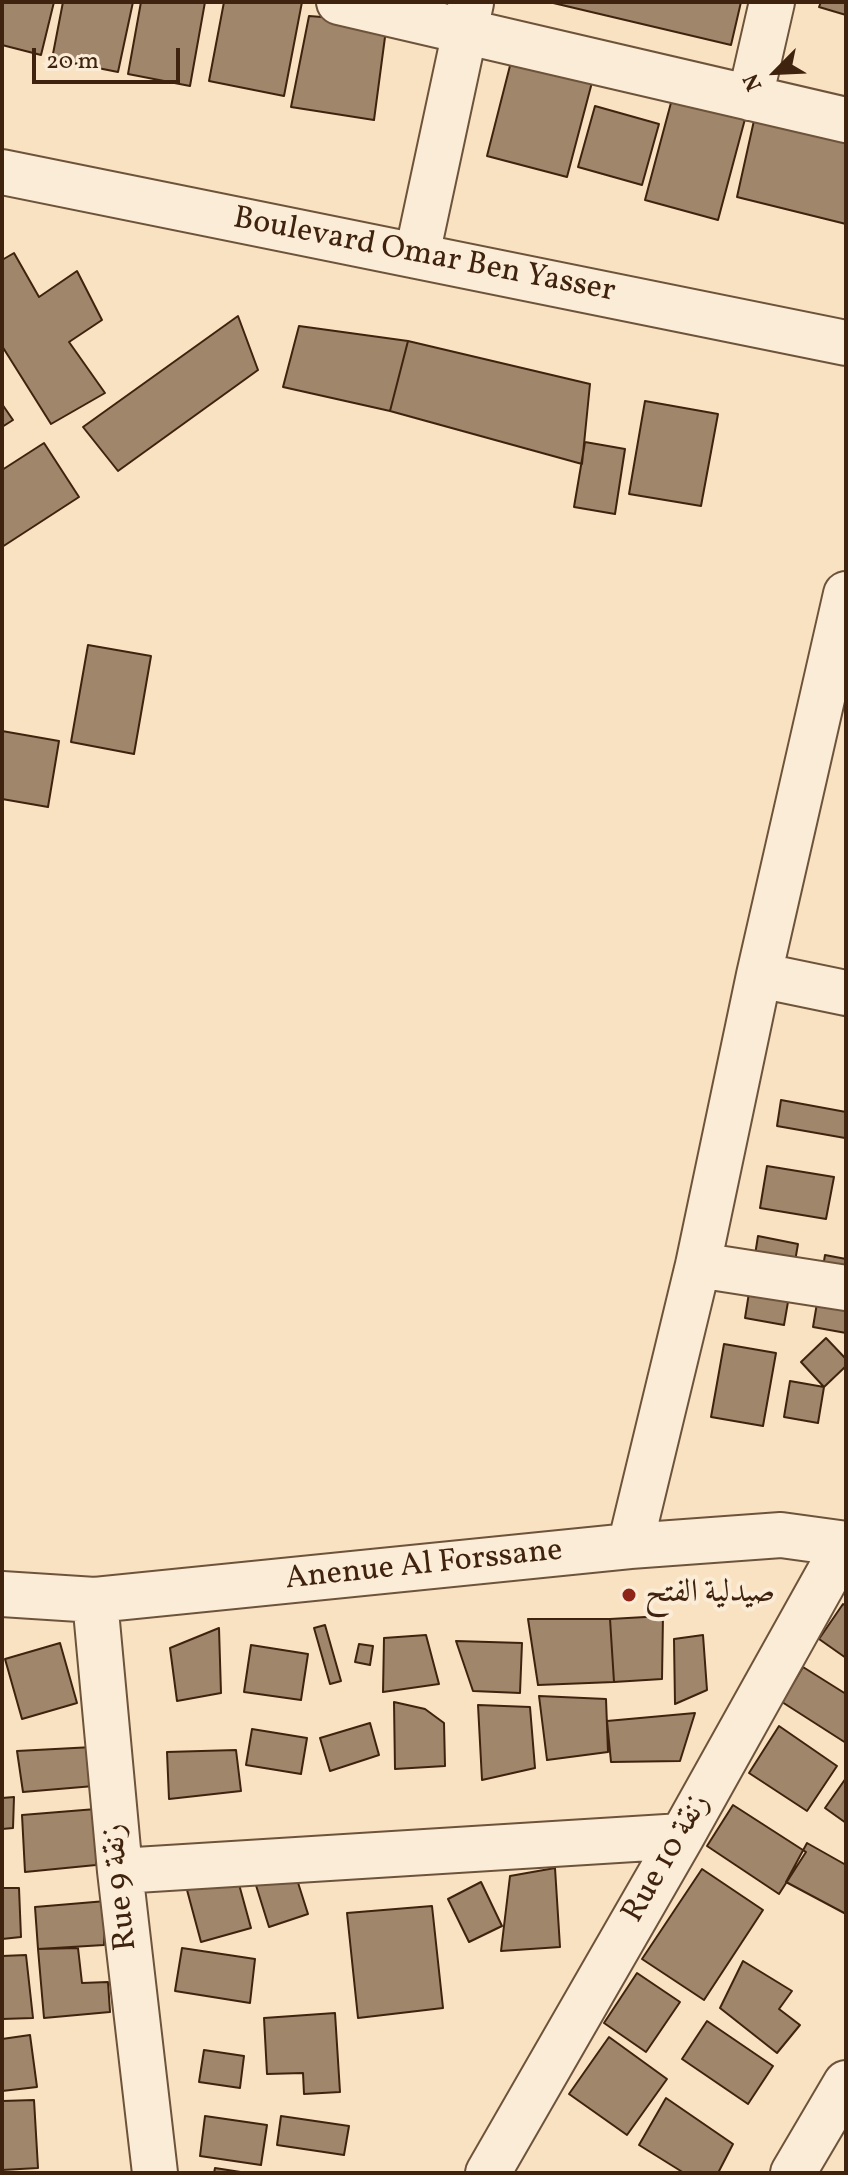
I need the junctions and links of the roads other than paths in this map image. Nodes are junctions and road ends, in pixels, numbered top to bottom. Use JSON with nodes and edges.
{"nodes":[{"id":1,"x":339,"y":2,"type":"edge"},
{"id":2,"x":772,"y":2,"type":"edge"},
{"id":3,"x":468,"y":17,"type":"edge"},
{"id":4,"x":750,"y":98,"type":"junction"},
{"id":5,"x":846,"y":120,"type":"edge"},
{"id":6,"x":2,"y":172,"type":"edge"},
{"id":7,"x":417,"y":255,"type":"junction"},
{"id":8,"x":846,"y":343,"type":"edge"},
{"id":9,"x":846,"y":594,"type":"edge"},
{"id":10,"x":836,"y":690,"type":"edge"},
{"id":11,"x":759,"y":975,"type":"junction"},
{"id":12,"x":846,"y":993,"type":"edge"},
{"id":13,"x":698,"y":1265,"type":"junction"},
{"id":14,"x":846,"y":1288,"type":"edge"},
{"id":15,"x":846,"y":1544,"type":"edge"},
{"id":16,"x":630,"y":1546,"type":"junction"},
{"id":17,"x":2,"y":1594,"type":"edge"},
{"id":18,"x":95,"y":1600,"type":"junction"},
{"id":19,"x":682,"y":1836,"type":"junction"},
{"id":20,"x":120,"y":1871,"type":"junction"},
{"id":21,"x":846,"y":2083,"type":"edge"},
{"id":22,"x":155,"y":2173,"type":"edge"},
{"id":23,"x":488,"y":2173,"type":"edge"},
{"id":24,"x":793,"y":2173,"type":"edge"}],
"edges":[{"from":1,"to":3,"type":"street"},
{"from":2,"to":4,"type":"street"},
{"from":3,"to":4,"type":"street"},
{"from":3,"to":7,"type":"street"},
{"from":4,"to":5,"type":"street"},
{"from":6,"to":7,"type":"street","name":"Boulevard Omar Ben Yasser"},
{"from":7,"to":8,"type":"street","name":"Boulevard Omar Ben Yasser"},
{"from":9,"to":10,"type":"street"},
{"from":10,"to":11,"type":"street"},
{"from":11,"to":12,"type":"street"},
{"from":11,"to":13,"type":"street"},
{"from":13,"to":14,"type":"street"},
{"from":13,"to":16,"type":"street"},
{"from":15,"to":16,"type":"street","name":"Anenue Al Forssane"},
{"from":15,"to":19,"type":"street","name":"Rue 10 زنقة"},
{"from":16,"to":18,"type":"street","name":"Anenue Al Forssane"},
{"from":17,"to":18,"type":"street","name":"Anenue Al Forssane"},
{"from":18,"to":20,"type":"street","name":"Rue 9 زنقة"},
{"from":19,"to":20,"type":"street"},
{"from":19,"to":23,"type":"street","name":"Rue 10 زنقة"},
{"from":20,"to":22,"type":"street","name":"Rue 9 زنقة"},
{"from":21,"to":24,"type":"street"}]}
